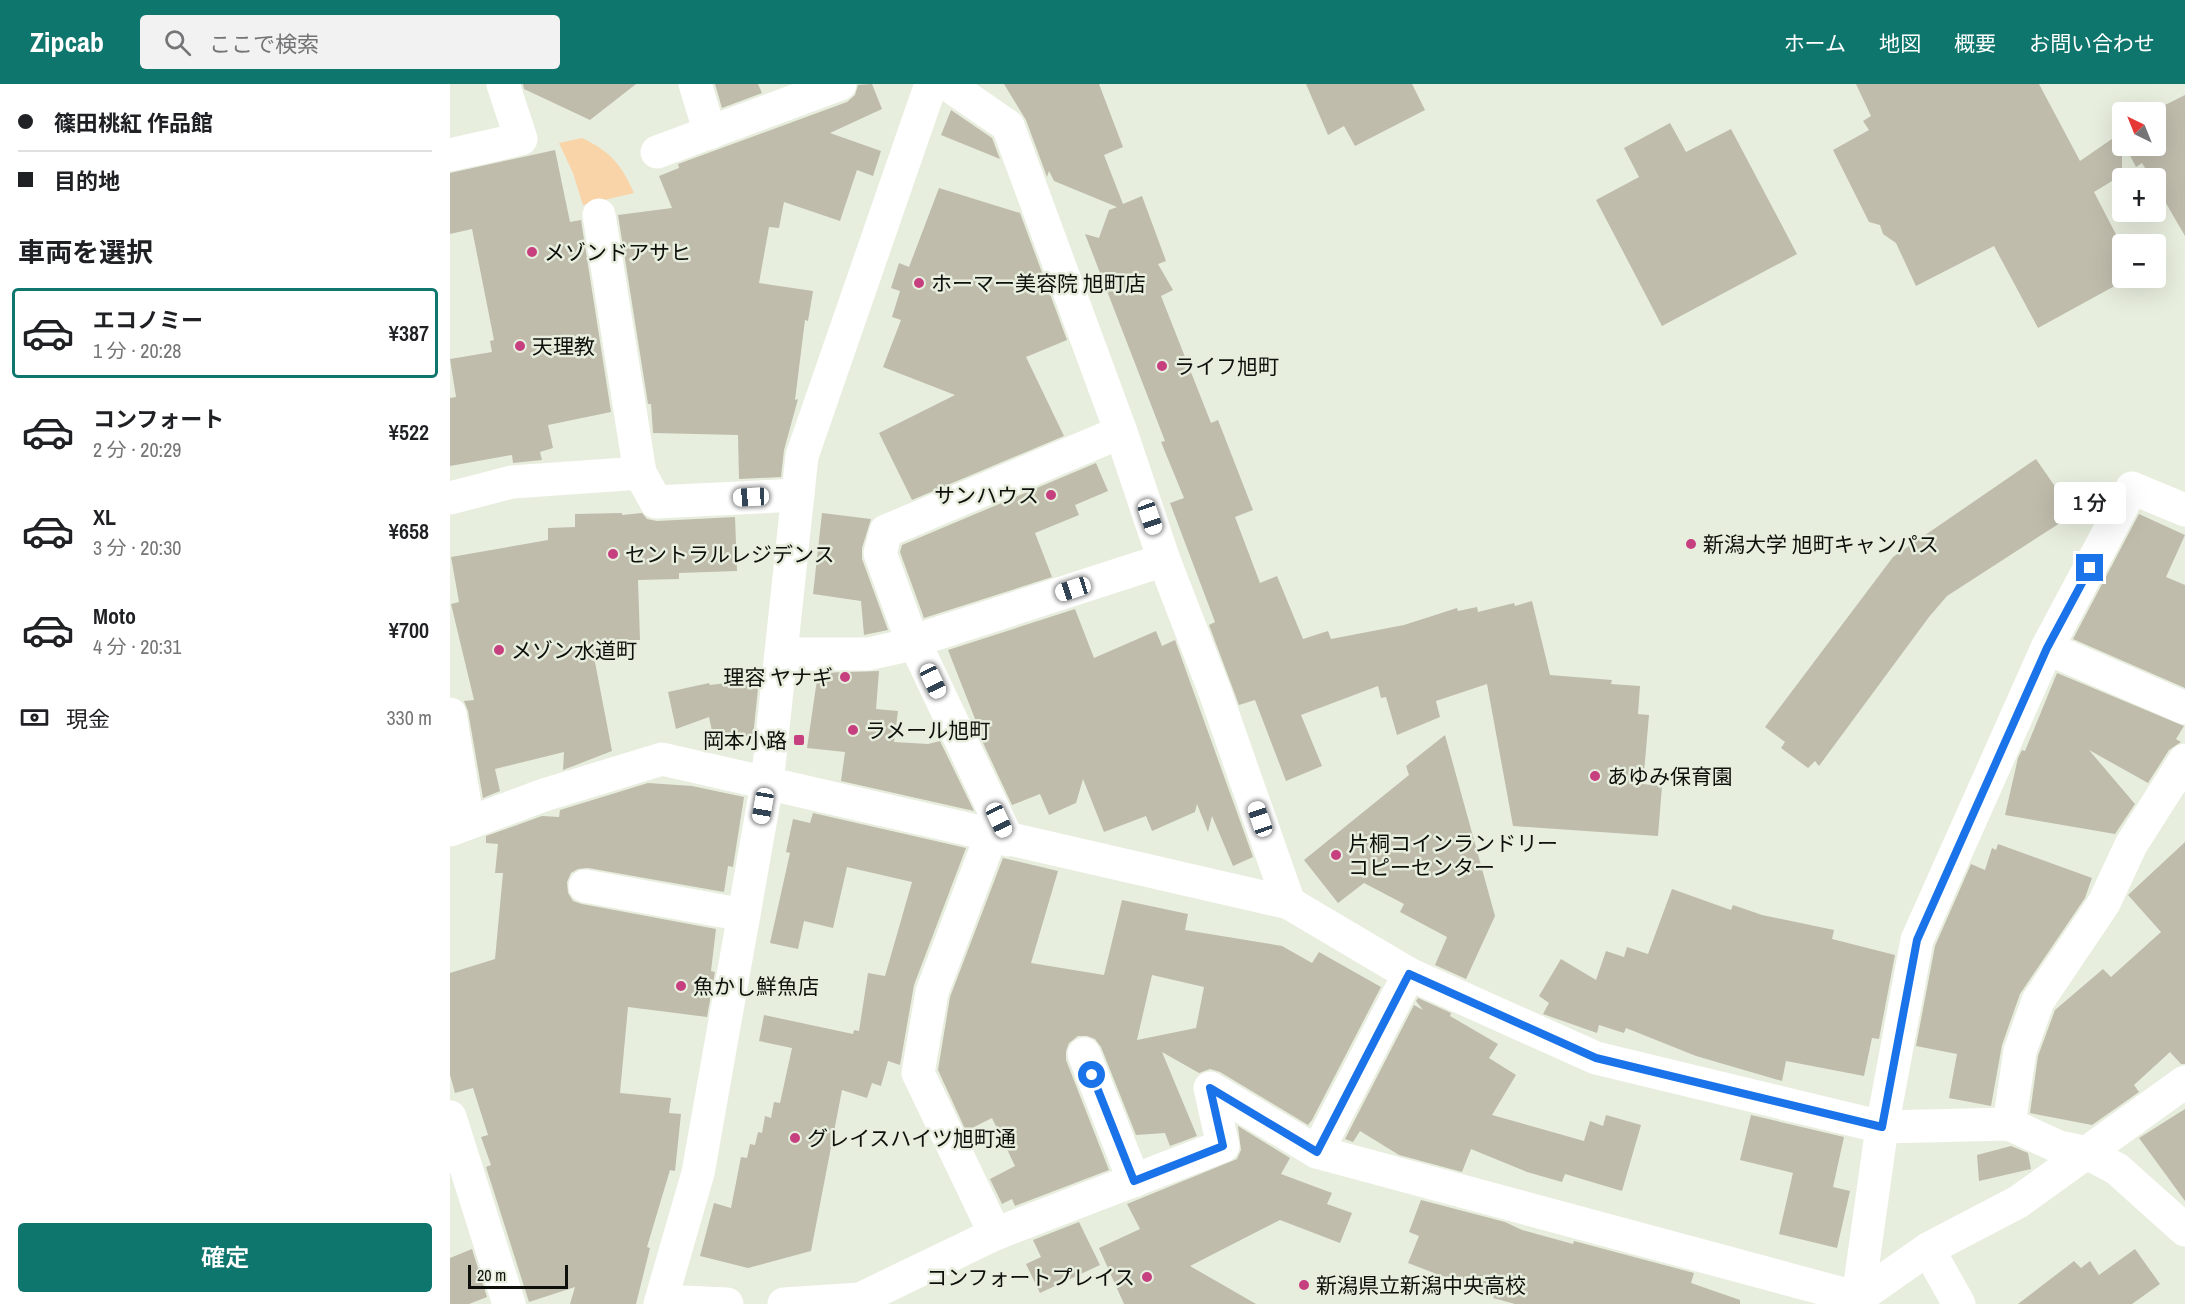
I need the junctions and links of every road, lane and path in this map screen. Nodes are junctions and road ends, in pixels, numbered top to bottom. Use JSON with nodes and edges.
{"nodes":[{"id":1,"x":502,"y":84,"type":"edge"},
{"id":2,"x":695,"y":84,"type":"edge"},
{"id":3,"x":840,"y":84,"type":"edge"},
{"id":4,"x":931,"y":84,"type":"edge"},
{"id":5,"x":947,"y":84,"type":"edge"},
{"id":6,"x":710,"y":133,"type":"junction"},
{"id":7,"x":657,"y":152,"type":"dead end"},
{"id":8,"x":450,"y":155,"type":"edge"},
{"id":9,"x":599,"y":215,"type":"dead end"},
{"id":10,"x":1121,"y":432,"type":"junction"},
{"id":11,"x":640,"y":473,"type":"junction"},
{"id":12,"x":798,"y":495,"type":"junction"},
{"id":13,"x":450,"y":498,"type":"edge"},
{"id":14,"x":2185,"y":510,"type":"edge"},
{"id":15,"x":1164,"y":560,"type":"junction"},
{"id":16,"x":914,"y":643,"type":"junction"},
{"id":17,"x":2047,"y":648,"type":"junction"},
{"id":18,"x":781,"y":654,"type":"junction"},
{"id":19,"x":2185,"y":708,"type":"edge"},
{"id":20,"x":450,"y":714,"type":"edge"},
{"id":21,"x":2185,"y":760,"type":"edge"},
{"id":22,"x":767,"y":784,"type":"junction"},
{"id":23,"x":459,"y":827,"type":"edge"},
{"id":24,"x":1000,"y":838,"type":"junction"},
{"id":25,"x":585,"y":886,"type":"dead end"},
{"id":26,"x":1289,"y":903,"type":"junction"},
{"id":27,"x":744,"y":915,"type":"junction"},
{"id":28,"x":1409,"y":974,"type":"junction"},
{"id":29,"x":1084,"y":1054,"type":"dead end"},
{"id":30,"x":2185,"y":1082,"type":"edge"},
{"id":31,"x":450,"y":1117,"type":"edge"},
{"id":32,"x":2009,"y":1124,"type":"junction"},
{"id":33,"x":1882,"y":1127,"type":"junction"},
{"id":34,"x":1317,"y":1152,"type":"junction"},
{"id":35,"x":2087,"y":1153,"type":"junction"},
{"id":36,"x":1134,"y":1181,"type":"junction"},
{"id":37,"x":2185,"y":1230,"type":"edge"},
{"id":38,"x":995,"y":1234,"type":"junction"},
{"id":39,"x":1928,"y":1249,"type":"junction"},
{"id":40,"x":1858,"y":1298,"type":"junction"},
{"id":41,"x":661,"y":1302,"type":"edge"},
{"id":42,"x":509,"y":1304,"type":"edge"},
{"id":43,"x":727,"y":1304,"type":"edge"},
{"id":44,"x":784,"y":1304,"type":"edge"},
{"id":45,"x":1959,"y":1304,"type":"edge"}],
"edges":[{"from":1,"to":8,"type":"street"},
{"from":2,"to":6,"type":"street"},
{"from":3,"to":6,"type":"street"},
{"from":4,"to":12,"type":"street"},
{"from":5,"to":10,"type":"street"},
{"from":6,"to":7,"type":"street"},
{"from":9,"to":11,"type":"street"},
{"from":10,"to":15,"type":"street"},
{"from":10,"to":16,"type":"street"},
{"from":11,"to":12,"type":"street"},
{"from":11,"to":13,"type":"street"},
{"from":12,"to":18,"type":"street"},
{"from":14,"to":17,"type":"street"},
{"from":15,"to":16,"type":"street"},
{"from":15,"to":26,"type":"street"},
{"from":16,"to":18,"type":"street"},
{"from":16,"to":24,"type":"street"},
{"from":17,"to":19,"type":"street"},
{"from":17,"to":33,"type":"street"},
{"from":18,"to":22,"type":"street"},
{"from":20,"to":23,"type":"street"},
{"from":21,"to":32,"type":"street"},
{"from":22,"to":23,"type":"street"},
{"from":22,"to":24,"type":"street"},
{"from":22,"to":27,"type":"street"},
{"from":24,"to":26,"type":"street"},
{"from":24,"to":38,"type":"street"},
{"from":25,"to":27,"type":"street"},
{"from":26,"to":28,"type":"street"},
{"from":27,"to":41,"type":"street"},
{"from":28,"to":33,"type":"street"},
{"from":28,"to":34,"type":"street"},
{"from":29,"to":36,"type":"street"},
{"from":30,"to":35,"type":"street"},
{"from":31,"to":42,"type":"street"},
{"from":32,"to":33,"type":"street"},
{"from":32,"to":35,"type":"street"},
{"from":33,"to":40,"type":"street"},
{"from":34,"to":36,"type":"street"},
{"from":34,"to":40,"type":"street"},
{"from":35,"to":37,"type":"street"},
{"from":35,"to":39,"type":"street"},
{"from":36,"to":38,"type":"street"},
{"from":38,"to":44,"type":"street"},
{"from":39,"to":40,"type":"street"},
{"from":39,"to":45,"type":"street"},
{"from":41,"to":43,"type":"street"}]}
